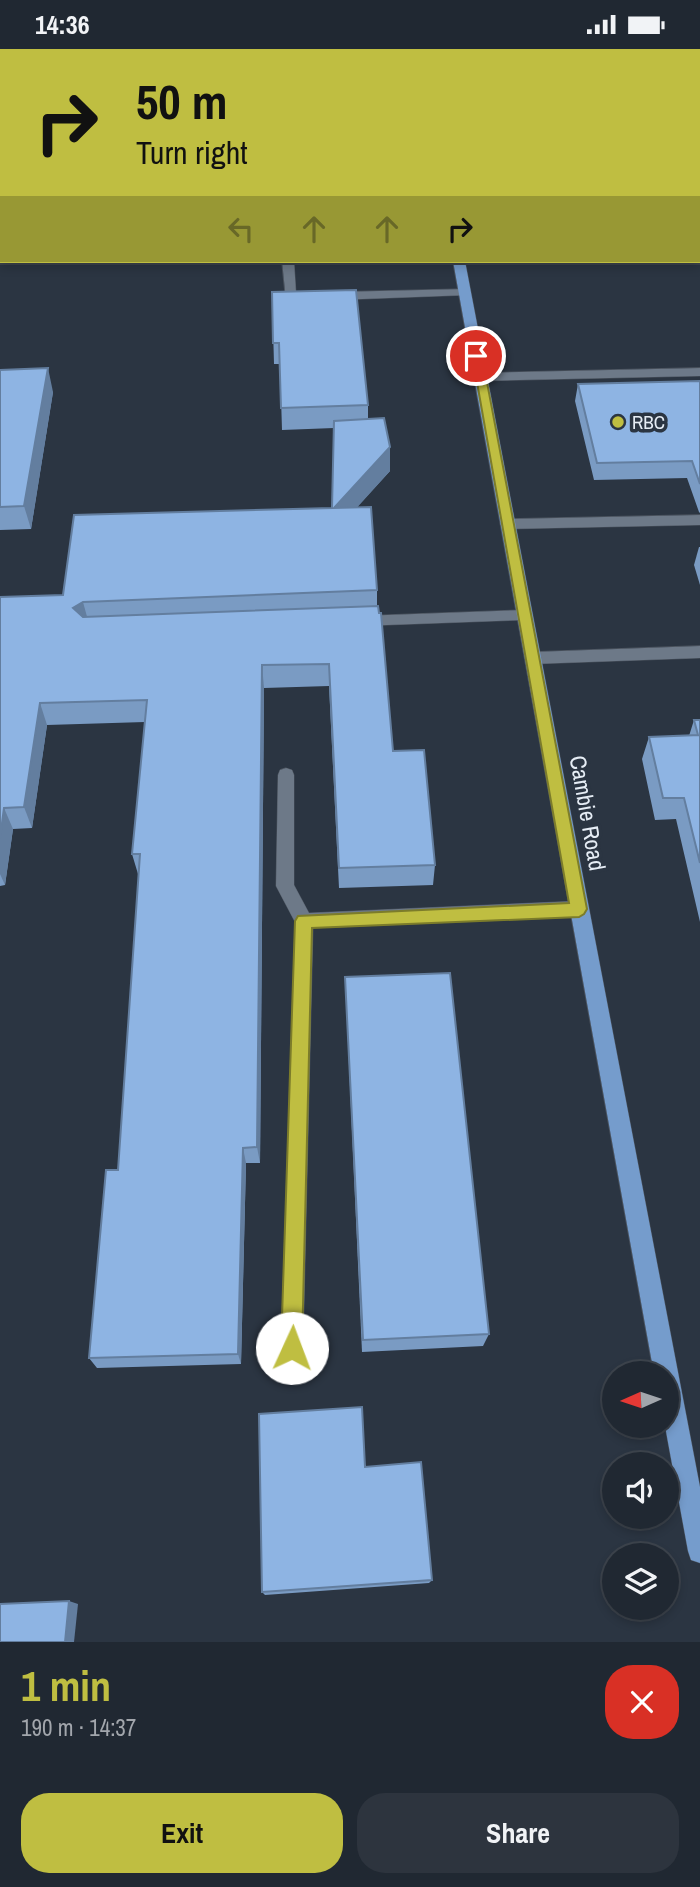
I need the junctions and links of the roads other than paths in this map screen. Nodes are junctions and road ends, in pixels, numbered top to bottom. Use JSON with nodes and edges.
{"nodes":[{"id":1,"x":288,"y":263,"type":"edge"},
{"id":2,"x":459,"y":263,"type":"edge"},
{"id":3,"x":465,"y":293,"type":"junction"},
{"id":4,"x":700,"y":372,"type":"edge"},
{"id":5,"x":480,"y":377,"type":"junction"},
{"id":6,"x":675,"y":520,"type":"junction"},
{"id":7,"x":700,"y":520,"type":"edge"},
{"id":8,"x":507,"y":524,"type":"junction"},
{"id":9,"x":700,"y":533,"type":"edge"},
{"id":10,"x":524,"y":615,"type":"junction"},
{"id":11,"x":349,"y":622,"type":"edge"},
{"id":12,"x":700,"y":652,"type":"edge"},
{"id":13,"x":533,"y":658,"type":"junction"},
{"id":14,"x":286,"y":775,"type":"dead end"},
{"id":15,"x":579,"y":909,"type":"junction"},
{"id":16,"x":304,"y":921,"type":"junction"},
{"id":17,"x":292,"y":1348,"type":"dead end"},
{"id":18,"x":664,"y":1361,"type":"edge"},
{"id":19,"x":679,"y":1439,"type":"edge"},
{"id":20,"x":700,"y":1551,"type":"edge"}],
"edges":[{"from":1,"to":3,"type":"street"},
{"from":2,"to":3,"type":"main road","name":"Cambie Road"},
{"from":3,"to":5,"type":"main road","name":"Cambie Road"},
{"from":4,"to":5,"type":"street"},
{"from":5,"to":8,"type":"main road","name":"Cambie Road"},
{"from":6,"to":7,"type":"street"},
{"from":6,"to":8,"type":"street"},
{"from":6,"to":9,"type":"street"},
{"from":8,"to":10,"type":"main road","name":"Cambie Road"},
{"from":10,"to":11,"type":"street"},
{"from":10,"to":13,"type":"main road","name":"Cambie Road"},
{"from":12,"to":13,"type":"street"},
{"from":13,"to":15,"type":"main road","name":"Cambie Road"},
{"from":14,"to":16,"type":"street"},
{"from":15,"to":16,"type":"street"},
{"from":15,"to":18,"type":"main road","name":"Cambie Road"},
{"from":16,"to":17,"type":"street"},
{"from":19,"to":20,"type":"main road","name":"Cambie Road"}]}
